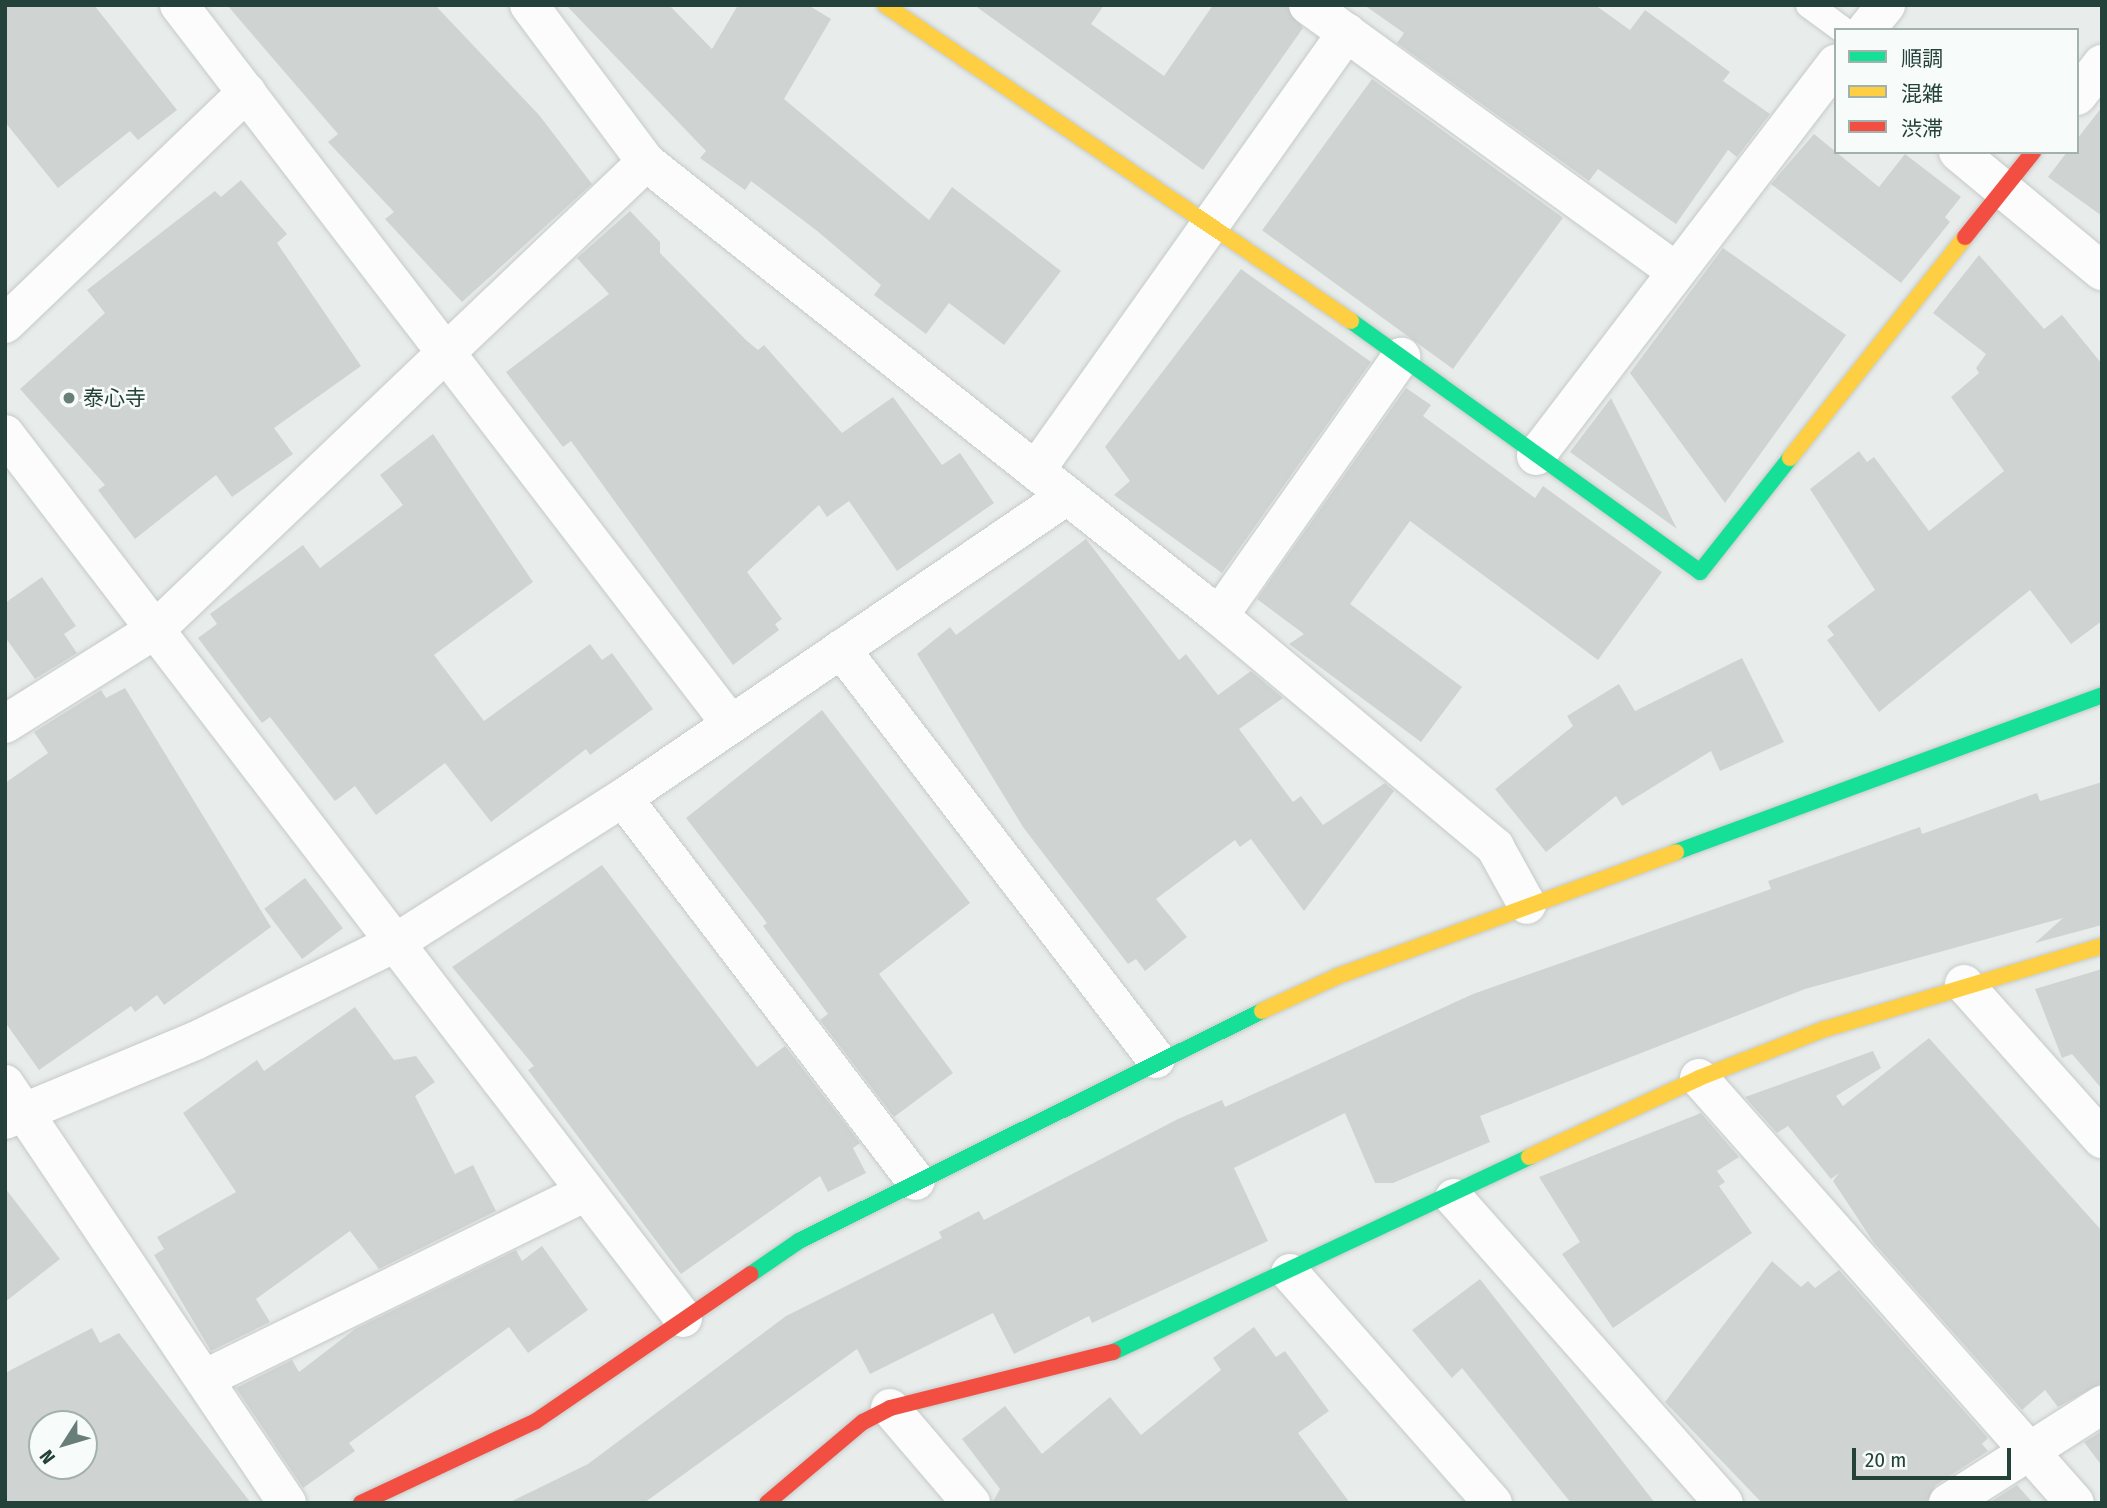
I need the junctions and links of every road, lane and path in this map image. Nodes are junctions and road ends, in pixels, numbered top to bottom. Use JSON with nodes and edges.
{"nodes":[{"id":1,"x":179,"y":5,"type":"edge"},
{"id":2,"x":885,"y":5,"type":"edge"},
{"id":3,"x":1308,"y":5,"type":"edge"},
{"id":4,"x":1809,"y":5,"type":"edge"},
{"id":5,"x":1886,"y":5,"type":"edge"},
{"id":6,"x":537,"y":8,"type":"edge"},
{"id":7,"x":1840,"y":28,"type":"edge"},
{"id":8,"x":1868,"y":28,"type":"edge"},
{"id":9,"x":1347,"y":32,"type":"junction"},
{"id":10,"x":2102,"y":64,"type":"edge"},
{"id":11,"x":1834,"y":67,"type":"edge"},
{"id":12,"x":247,"y":93,"type":"junction"},
{"id":13,"x":2079,"y":93,"type":"edge"},
{"id":14,"x":1960,"y":154,"type":"edge"},
{"id":15,"x":2031,"y":154,"type":"edge"},
{"id":16,"x":646,"y":162,"type":"junction"},
{"id":17,"x":2004,"y":190,"type":"junction"},
{"id":18,"x":1213,"y":222,"type":"junction"},
{"id":19,"x":1674,"y":270,"type":"junction"},
{"id":20,"x":2102,"y":271,"type":"edge"},
{"id":21,"x":5,"y":324,"type":"edge"},
{"id":22,"x":444,"y":349,"type":"junction"},
{"id":23,"x":1401,"y":357,"type":"junction"},
{"id":24,"x":5,"y":434,"type":"edge"},
{"id":25,"x":1536,"y":456,"type":"junction"},
{"id":26,"x":1036,"y":470,"type":"junction"},
{"id":27,"x":1065,"y":497,"type":"junction"},
{"id":28,"x":1219,"y":616,"type":"junction"},
{"id":29,"x":155,"y":629,"type":"junction"},
{"id":30,"x":841,"y":649,"type":"junction"},
{"id":31,"x":2102,"y":695,"type":"edge"},
{"id":32,"x":730,"y":723,"type":"junction"},
{"id":33,"x":5,"y":724,"type":"edge"},
{"id":34,"x":623,"y":798,"type":"junction"},
{"id":35,"x":1527,"y":905,"type":"junction"},
{"id":36,"x":394,"y":943,"type":"junction"},
{"id":37,"x":2102,"y":946,"type":"edge"},
{"id":38,"x":1964,"y":984,"type":"junction"},
{"id":39,"x":1156,"y":1059,"type":"junction"},
{"id":40,"x":1699,"y":1078,"type":"junction"},
{"id":41,"x":12,"y":1105,"type":"edge"},
{"id":42,"x":2102,"y":1139,"type":"edge"},
{"id":43,"x":916,"y":1181,"type":"junction"},
{"id":44,"x":585,"y":1192,"type":"junction"},
{"id":45,"x":1454,"y":1198,"type":"junction"},
{"id":46,"x":1290,"y":1273,"type":"junction"},
{"id":47,"x":683,"y":1318,"type":"junction"},
{"id":48,"x":204,"y":1379,"type":"junction"},
{"id":49,"x":2102,"y":1405,"type":"edge"},
{"id":50,"x":890,"y":1408,"type":"junction"},
{"id":51,"x":2029,"y":1450,"type":"junction"},
{"id":52,"x":287,"y":1503,"type":"edge"},
{"id":53,"x":361,"y":1503,"type":"edge"},
{"id":54,"x":767,"y":1503,"type":"edge"},
{"id":55,"x":971,"y":1503,"type":"edge"},
{"id":56,"x":1493,"y":1503,"type":"edge"},
{"id":57,"x":1724,"y":1503,"type":"edge"},
{"id":58,"x":1948,"y":1503,"type":"edge"},
{"id":59,"x":2075,"y":1503,"type":"edge"}],
"edges":[{"from":1,"to":12,"type":"street"},
{"from":2,"to":18,"type":"street"},
{"from":3,"to":9,"type":"street"},
{"from":4,"to":7,"type":"lane"},
{"from":5,"to":8,"type":"street"},
{"from":6,"to":16,"type":"street"},
{"from":9,"to":18,"type":"street"},
{"from":9,"to":19,"type":"street"},
{"from":10,"to":13,"type":"street"},
{"from":11,"to":19,"type":"street"},
{"from":12,"to":21,"type":"street"},
{"from":12,"to":22,"type":"street"},
{"from":14,"to":17,"type":"street"},
{"from":15,"to":17,"type":"street"},
{"from":16,"to":22,"type":"street"},
{"from":16,"to":26,"type":"street"},
{"from":17,"to":20,"type":"street"},
{"from":17,"to":25,"type":"street"},
{"from":18,"to":23,"type":"street"},
{"from":18,"to":26,"type":"street"},
{"from":19,"to":25,"type":"street"},
{"from":22,"to":29,"type":"street"},
{"from":22,"to":32,"type":"street"},
{"from":23,"to":25,"type":"street"},
{"from":23,"to":28,"type":"street"},
{"from":24,"to":29,"type":"street"},
{"from":26,"to":27,"type":"street"},
{"from":27,"to":28,"type":"street"},
{"from":27,"to":30,"type":"street"},
{"from":28,"to":35,"type":"street"},
{"from":29,"to":33,"type":"street"},
{"from":29,"to":36,"type":"street"},
{"from":30,"to":32,"type":"street"},
{"from":30,"to":39,"type":"street"},
{"from":31,"to":35,"type":"street"},
{"from":32,"to":34,"type":"street"},
{"from":34,"to":36,"type":"street"},
{"from":34,"to":43,"type":"street"},
{"from":35,"to":39,"type":"street"},
{"from":36,"to":41,"type":"street"},
{"from":36,"to":44,"type":"street"},
{"from":37,"to":38,"type":"street"},
{"from":38,"to":40,"type":"street"},
{"from":38,"to":42,"type":"street"},
{"from":39,"to":43,"type":"street"},
{"from":40,"to":45,"type":"street"},
{"from":40,"to":51,"type":"street"},
{"from":41,"to":48,"type":"street"},
{"from":43,"to":47,"type":"street"},
{"from":44,"to":47,"type":"street"},
{"from":44,"to":48,"type":"street"},
{"from":45,"to":46,"type":"street"},
{"from":45,"to":57,"type":"street"},
{"from":46,"to":50,"type":"street"},
{"from":46,"to":56,"type":"street"},
{"from":47,"to":53,"type":"street"},
{"from":48,"to":52,"type":"street"},
{"from":49,"to":51,"type":"street"},
{"from":50,"to":54,"type":"street"},
{"from":50,"to":55,"type":"street"},
{"from":51,"to":58,"type":"street"},
{"from":51,"to":59,"type":"street"}]}
